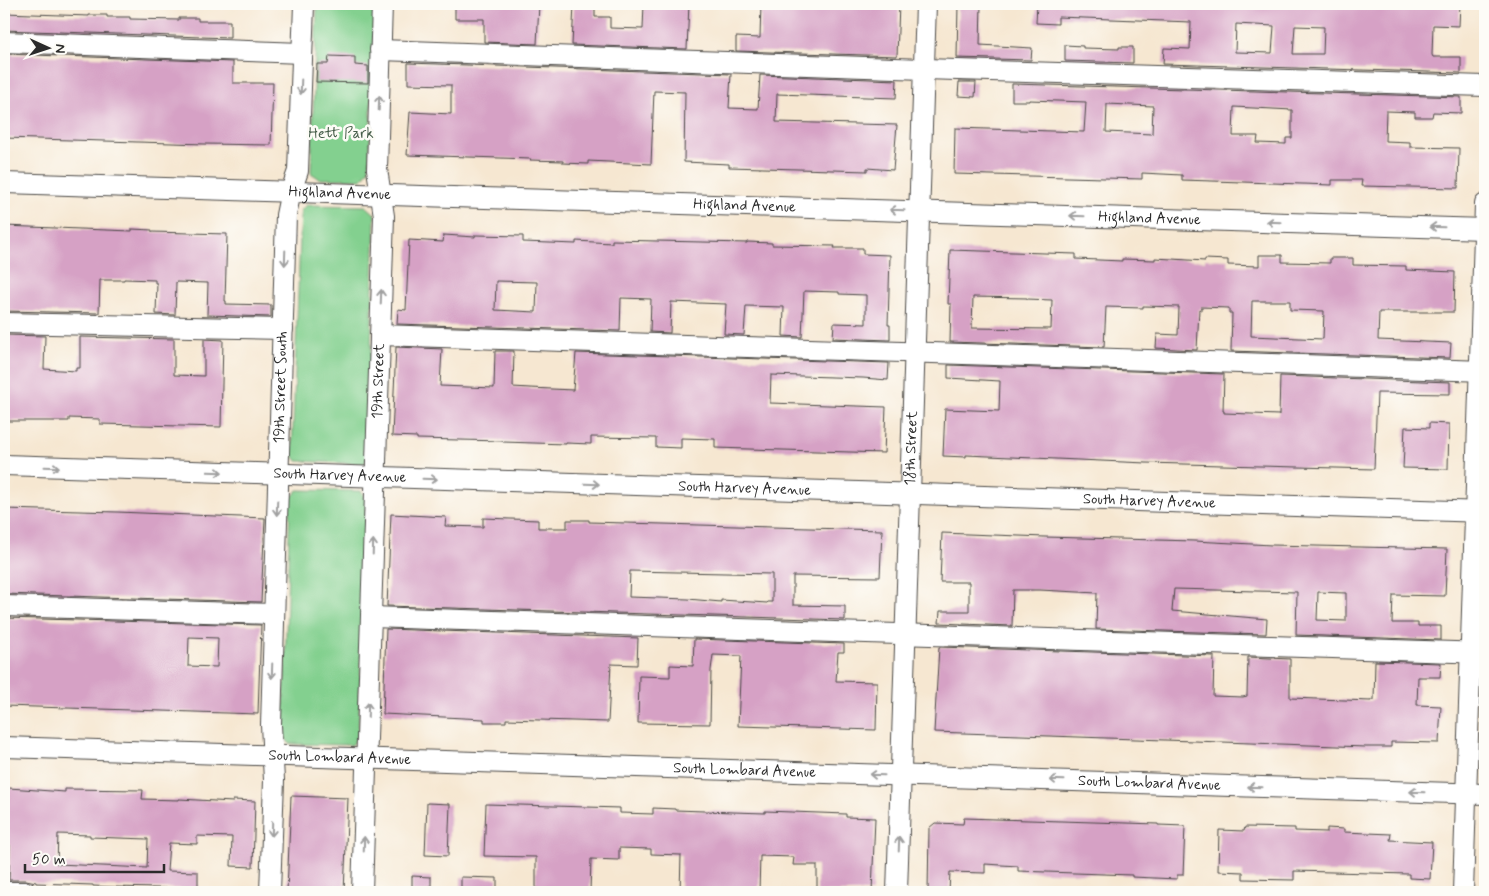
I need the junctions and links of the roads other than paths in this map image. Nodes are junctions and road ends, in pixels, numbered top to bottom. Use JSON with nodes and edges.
{"nodes":[{"id":1,"x":304,"y":4,"type":"edge"},
{"id":2,"x":382,"y":4,"type":"edge"},
{"id":3,"x":926,"y":4,"type":"edge"},
{"id":4,"x":4,"y":42,"type":"edge"},
{"id":5,"x":380,"y":50,"type":"junction"},
{"id":6,"x":302,"y":53,"type":"junction"},
{"id":7,"x":924,"y":69,"type":"junction"},
{"id":8,"x":1485,"y":86,"type":"edge"},
{"id":9,"x":4,"y":183,"type":"edge"},
{"id":10,"x":291,"y":192,"type":"junction"},
{"id":11,"x":380,"y":194,"type":"junction"},
{"id":12,"x":1485,"y":204,"type":"edge"},
{"id":13,"x":920,"y":211,"type":"junction"},
{"id":14,"x":1485,"y":229,"type":"edge"},
{"id":15,"x":4,"y":323,"type":"edge"},
{"id":16,"x":283,"y":329,"type":"junction"},
{"id":17,"x":380,"y":335,"type":"junction"},
{"id":18,"x":915,"y":352,"type":"junction"},
{"id":19,"x":1483,"y":371,"type":"edge"},
{"id":20,"x":4,"y":465,"type":"edge"},
{"id":21,"x":278,"y":474,"type":"junction"},
{"id":22,"x":375,"y":477,"type":"junction"},
{"id":23,"x":910,"y":494,"type":"junction"},
{"id":24,"x":1480,"y":512,"type":"edge"},
{"id":25,"x":4,"y":606,"type":"edge"},
{"id":26,"x":274,"y":614,"type":"junction"},
{"id":27,"x":371,"y":617,"type":"junction"},
{"id":28,"x":906,"y":634,"type":"junction"},
{"id":29,"x":1478,"y":653,"type":"edge"},
{"id":30,"x":4,"y":747,"type":"edge"},
{"id":31,"x":272,"y":755,"type":"junction"},
{"id":32,"x":366,"y":758,"type":"junction"},
{"id":33,"x":901,"y":775,"type":"junction"},
{"id":34,"x":1476,"y":794,"type":"edge"},
{"id":35,"x":4,"y":892,"type":"edge"},
{"id":36,"x":26,"y":892,"type":"edge"},
{"id":37,"x":270,"y":892,"type":"edge"},
{"id":38,"x":362,"y":892,"type":"edge"},
{"id":39,"x":897,"y":892,"type":"edge"},
{"id":40,"x":1462,"y":892,"type":"edge"}],
"edges":[{"from":1,"to":6,"type":"street","name":"19th Street South"},
{"from":2,"to":5,"type":"street","name":"19th Street"},
{"from":3,"to":7,"type":"street","name":"18th Street"},
{"from":4,"to":6,"type":"street"},
{"from":5,"to":7,"type":"street"},
{"from":11,"to":5,"type":"street","name":"19th Street","one_way":true},
{"from":6,"to":10,"type":"street","name":"19th Street South","one_way":true},
{"from":7,"to":8,"type":"street"},
{"from":7,"to":13,"type":"street","name":"18th Street"},
{"from":9,"to":10,"type":"street","name":"Highland Avenue"},
{"from":10,"to":11,"type":"street","name":"Highland Avenue"},
{"from":10,"to":16,"type":"street","name":"19th Street South","one_way":true},
{"from":13,"to":11,"type":"street","name":"Highland Avenue","one_way":true},
{"from":17,"to":11,"type":"street","name":"19th Street","one_way":true},
{"from":12,"to":14,"type":"street"},
{"from":14,"to":13,"type":"street","name":"Highland Avenue","one_way":true},
{"from":13,"to":18,"type":"street","name":"18th Street"},
{"from":14,"to":19,"type":"street"},
{"from":15,"to":16,"type":"street"},
{"from":16,"to":21,"type":"street","name":"19th Street South"},
{"from":17,"to":18,"type":"street"},
{"from":17,"to":22,"type":"street","name":"19th Street"},
{"from":18,"to":19,"type":"street"},
{"from":18,"to":23,"type":"street","name":"18th Street"},
{"from":19,"to":24,"type":"street"},
{"from":20,"to":21,"type":"street","name":"South Harvey Avenue","one_way":true},
{"from":21,"to":22,"type":"street","name":"South Harvey Avenue"},
{"from":21,"to":26,"type":"street","name":"19th Street South","one_way":true},
{"from":22,"to":23,"type":"street","name":"South Harvey Avenue","one_way":true},
{"from":27,"to":22,"type":"street","name":"19th Street","one_way":true},
{"from":23,"to":24,"type":"street","name":"South Harvey Avenue"},
{"from":23,"to":28,"type":"street","name":"18th Street"},
{"from":24,"to":29,"type":"street"},
{"from":25,"to":26,"type":"street"},
{"from":26,"to":31,"type":"street","name":"19th Street South","one_way":true},
{"from":27,"to":28,"type":"street"},
{"from":32,"to":27,"type":"street","name":"19th Street","one_way":true},
{"from":28,"to":29,"type":"street"},
{"from":28,"to":33,"type":"street","name":"18th Street"},
{"from":29,"to":34,"type":"street"},
{"from":30,"to":31,"type":"street","name":"South Lombard Avenue"},
{"from":31,"to":32,"type":"street","name":"South Lombard Avenue"},
{"from":31,"to":37,"type":"street","name":"19th Street South","one_way":true},
{"from":33,"to":32,"type":"street","name":"South Lombard Avenue","one_way":true},
{"from":38,"to":32,"type":"street","name":"19th Street","one_way":true},
{"from":34,"to":33,"type":"street","name":"South Lombard Avenue","one_way":true},
{"from":39,"to":33,"type":"street","name":"18th Street","one_way":true},
{"from":34,"to":40,"type":"street"},
{"from":35,"to":36,"type":"street"}]}
